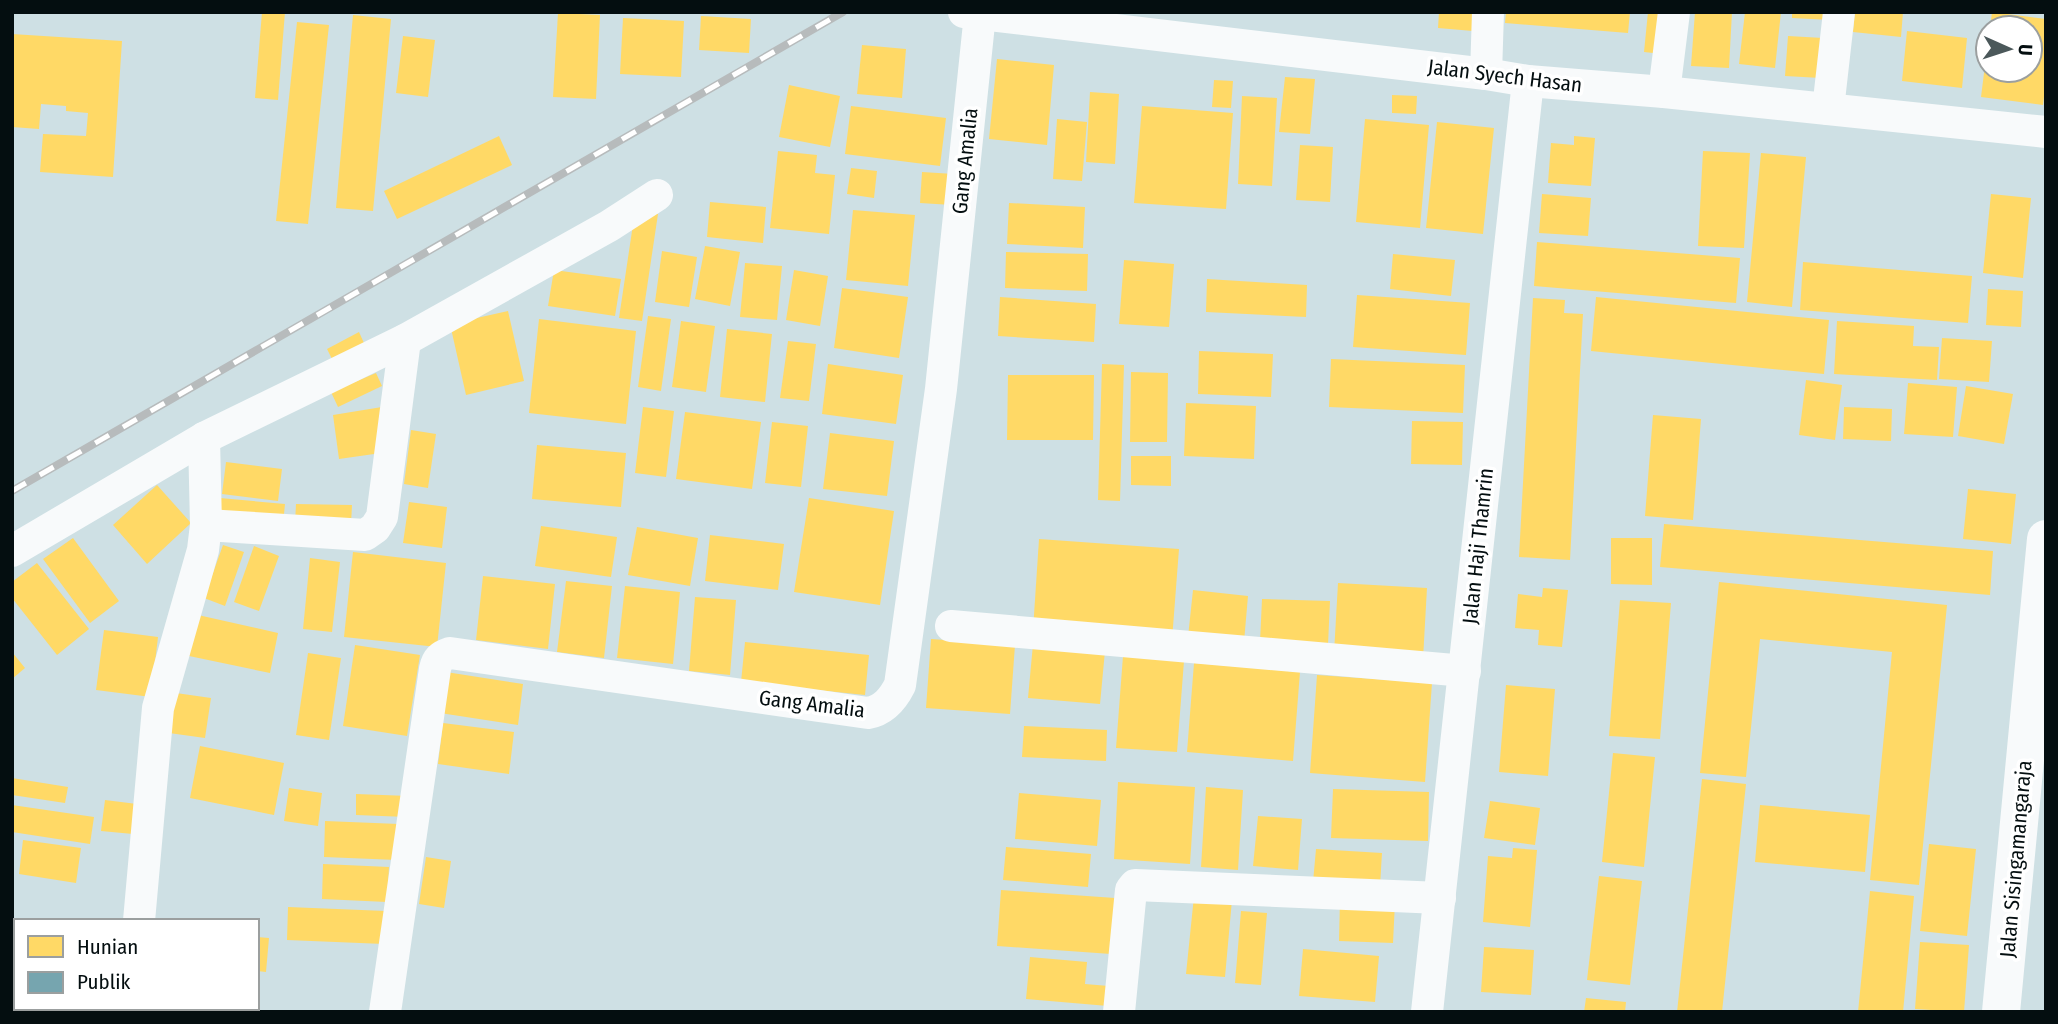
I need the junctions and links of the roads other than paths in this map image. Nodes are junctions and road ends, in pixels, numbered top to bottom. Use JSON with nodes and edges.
{"nodes":[{"id":1,"x":1488,"y":12,"type":"edge"},
{"id":2,"x":1674,"y":12,"type":"edge"},
{"id":3,"x":1839,"y":12,"type":"edge"},
{"id":4,"x":972,"y":13,"type":"edge"},
{"id":5,"x":1486,"y":74,"type":"junction"},
{"id":6,"x":1528,"y":81,"type":"junction"},
{"id":7,"x":1664,"y":92,"type":"junction"},
{"id":8,"x":1828,"y":109,"type":"junction"},
{"id":9,"x":2046,"y":132,"type":"edge"},
{"id":10,"x":657,"y":195,"type":"dead end"},
{"id":11,"x":405,"y":340,"type":"junction"},
{"id":12,"x":205,"y":438,"type":"junction"},
{"id":13,"x":206,"y":525,"type":"junction"},
{"id":14,"x":2046,"y":539,"type":"edge"},
{"id":15,"x":12,"y":551,"type":"edge"},
{"id":16,"x":951,"y":626,"type":"dead end"},
{"id":17,"x":1465,"y":671,"type":"junction"},
{"id":18,"x":1440,"y":898,"type":"junction"},
{"id":19,"x":139,"y":919,"type":"edge"},
{"id":20,"x":385,"y":1012,"type":"edge"},
{"id":21,"x":1119,"y":1012,"type":"edge"},
{"id":22,"x":1427,"y":1012,"type":"edge"},
{"id":23,"x":2001,"y":1012,"type":"edge"}],
"edges":[{"from":1,"to":5,"type":"street"},
{"from":2,"to":7,"type":"street"},
{"from":3,"to":8,"type":"street"},
{"from":4,"to":5,"type":"street","name":"Jalan Syech Hasan"},
{"from":4,"to":20,"type":"street","name":"Gang Amalia"},
{"from":5,"to":6,"type":"street","name":"Jalan Syech Hasan"},
{"from":6,"to":7,"type":"street","name":"Jalan Syech Hasan"},
{"from":6,"to":17,"type":"street","name":"Jalan Haji Thamrin"},
{"from":7,"to":8,"type":"street","name":"Jalan Syech Hasan"},
{"from":8,"to":9,"type":"street","name":"Jalan Syech Hasan"},
{"from":10,"to":11,"type":"street"},
{"from":11,"to":12,"type":"street"},
{"from":11,"to":13,"type":"street"},
{"from":12,"to":13,"type":"street"},
{"from":12,"to":15,"type":"street"},
{"from":13,"to":19,"type":"street"},
{"from":14,"to":23,"type":"street","name":"Jalan Sisingamangaraja"},
{"from":16,"to":17,"type":"street"},
{"from":17,"to":18,"type":"street","name":"Jalan Haji Thamrin"},
{"from":18,"to":21,"type":"street"},
{"from":18,"to":22,"type":"street","name":"Jalan Haji Thamrin"}]}
